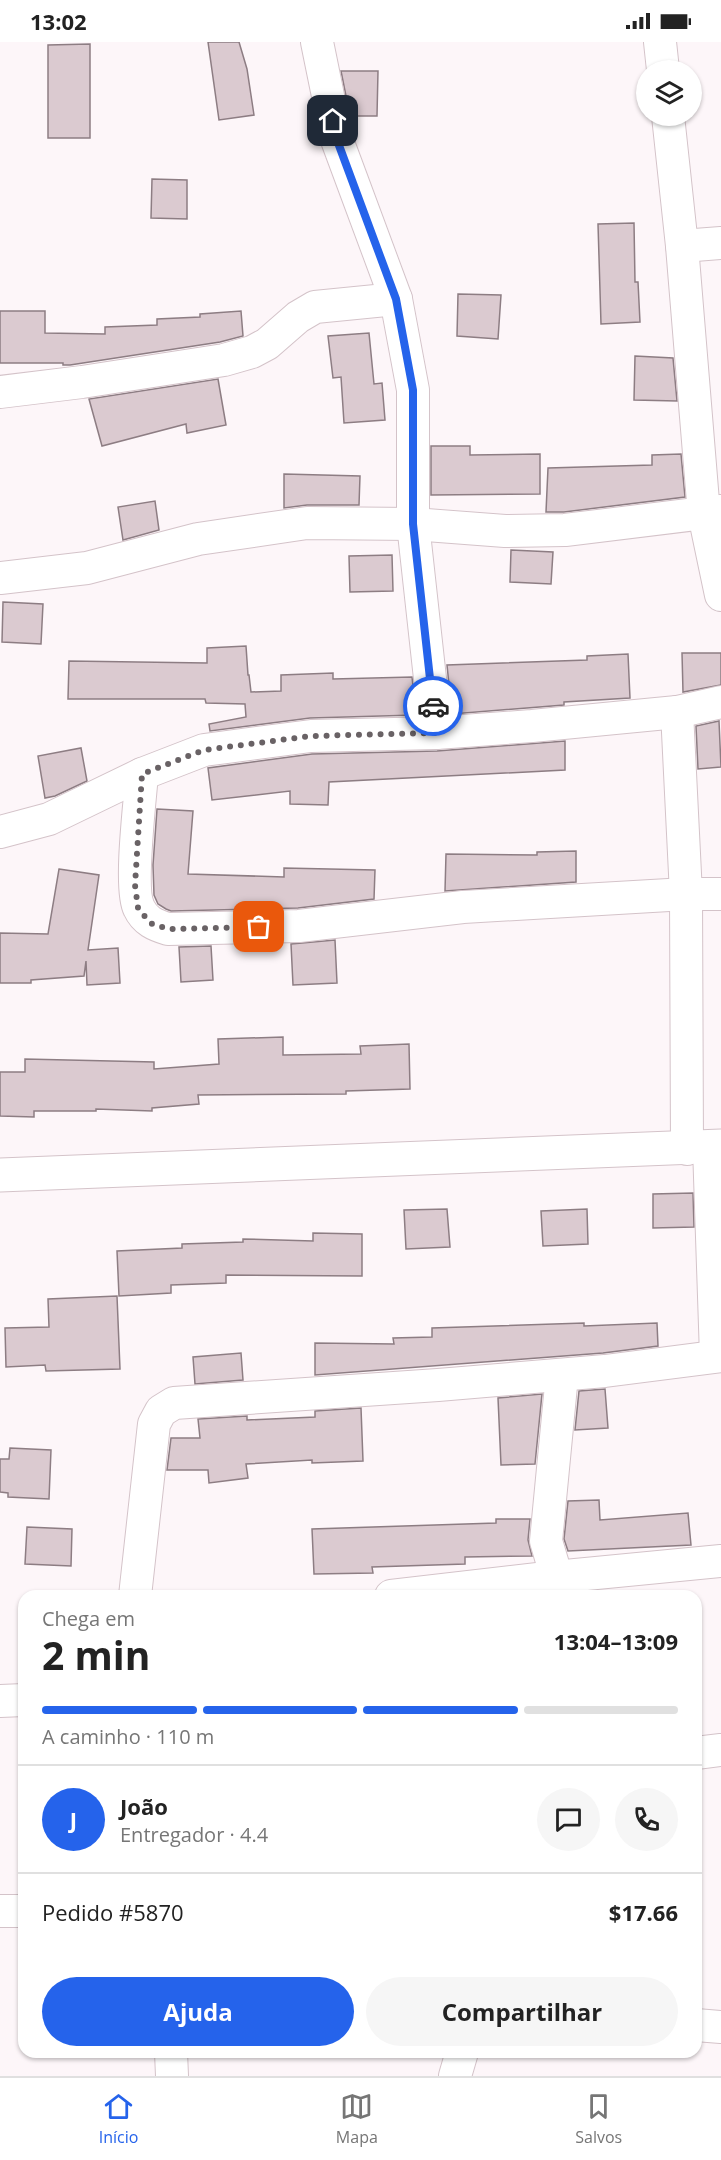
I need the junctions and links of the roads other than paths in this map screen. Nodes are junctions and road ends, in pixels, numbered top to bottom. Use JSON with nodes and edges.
{"nodes":[{"id":1,"x":317,"y":42,"type":"edge"},
{"id":2,"x":660,"y":42,"type":"edge"},
{"id":3,"x":662,"y":60,"type":"edge"},
{"id":4,"x":669,"y":126,"type":"edge"},
{"id":5,"x":721,"y":243,"type":"edge"},
{"id":6,"x":682,"y":246,"type":"junction"},
{"id":7,"x":396,"y":299,"type":"junction"},
{"id":8,"x":0,"y":392,"type":"edge"},
{"id":9,"x":712,"y":512,"type":"edge"},
{"id":10,"x":413,"y":524,"type":"junction"},
{"id":11,"x":0,"y":578,"type":"edge"},
{"id":12,"x":721,"y":595,"type":"edge"},
{"id":13,"x":721,"y":702,"type":"edge"},
{"id":14,"x":677,"y":712,"type":"junction"},
{"id":15,"x":436,"y":733,"type":"junction"},
{"id":16,"x":142,"y":774,"type":"junction"},
{"id":17,"x":0,"y":832,"type":"edge"},
{"id":18,"x":686,"y":894,"type":"junction"},
{"id":19,"x":721,"y":894,"type":"edge"},
{"id":20,"x":706,"y":1147,"type":"edge"},
{"id":21,"x":0,"y":1175,"type":"edge"},
{"id":22,"x":718,"y":1356,"type":"edge"},
{"id":23,"x":562,"y":1375,"type":"junction"},
{"id":24,"x":721,"y":1561,"type":"edge"},
{"id":25,"x":558,"y":1586,"type":"edge"},
{"id":26,"x":136,"y":1590,"type":"edge"},
{"id":27,"x":491,"y":1590,"type":"edge"},
{"id":28,"x":18,"y":1700,"type":"edge"},
{"id":29,"x":0,"y":1701,"type":"edge"},
{"id":30,"x":721,"y":1750,"type":"edge"},
{"id":31,"x":702,"y":1752,"type":"edge"},
{"id":32,"x":0,"y":1911,"type":"edge"},
{"id":33,"x":18,"y":1911,"type":"edge"},
{"id":34,"x":702,"y":2025,"type":"edge"},
{"id":35,"x":721,"y":2027,"type":"edge"},
{"id":36,"x":171,"y":2058,"type":"edge"},
{"id":37,"x":460,"y":2058,"type":"edge"},
{"id":38,"x":172,"y":2076,"type":"edge"},
{"id":39,"x":455,"y":2076,"type":"edge"}],
"edges":[{"from":1,"to":7,"type":"street"},
{"from":2,"to":3,"type":"street"},
{"from":4,"to":6,"type":"street"},
{"from":5,"to":6,"type":"street"},
{"from":6,"to":9,"type":"street"},
{"from":7,"to":8,"type":"street"},
{"from":7,"to":10,"type":"street"},
{"from":9,"to":10,"type":"street"},
{"from":9,"to":12,"type":"street"},
{"from":10,"to":11,"type":"street"},
{"from":10,"to":15,"type":"street"},
{"from":13,"to":14,"type":"street"},
{"from":14,"to":15,"type":"street"},
{"from":14,"to":18,"type":"street"},
{"from":15,"to":16,"type":"street"},
{"from":16,"to":17,"type":"street"},
{"from":16,"to":18,"type":"street"},
{"from":18,"to":19,"type":"street"},
{"from":18,"to":20,"type":"street"},
{"from":20,"to":21,"type":"main road"},
{"from":20,"to":22,"type":"street"},
{"from":22,"to":23,"type":"street"},
{"from":23,"to":25,"type":"street"},
{"from":23,"to":26,"type":"street"},
{"from":24,"to":25,"type":"street"},
{"from":25,"to":27,"type":"street"},
{"from":28,"to":29,"type":"street"},
{"from":30,"to":31,"type":"street"},
{"from":32,"to":33,"type":"street"},
{"from":34,"to":35,"type":"street"},
{"from":36,"to":38,"type":"street"},
{"from":37,"to":39,"type":"street"}]}
